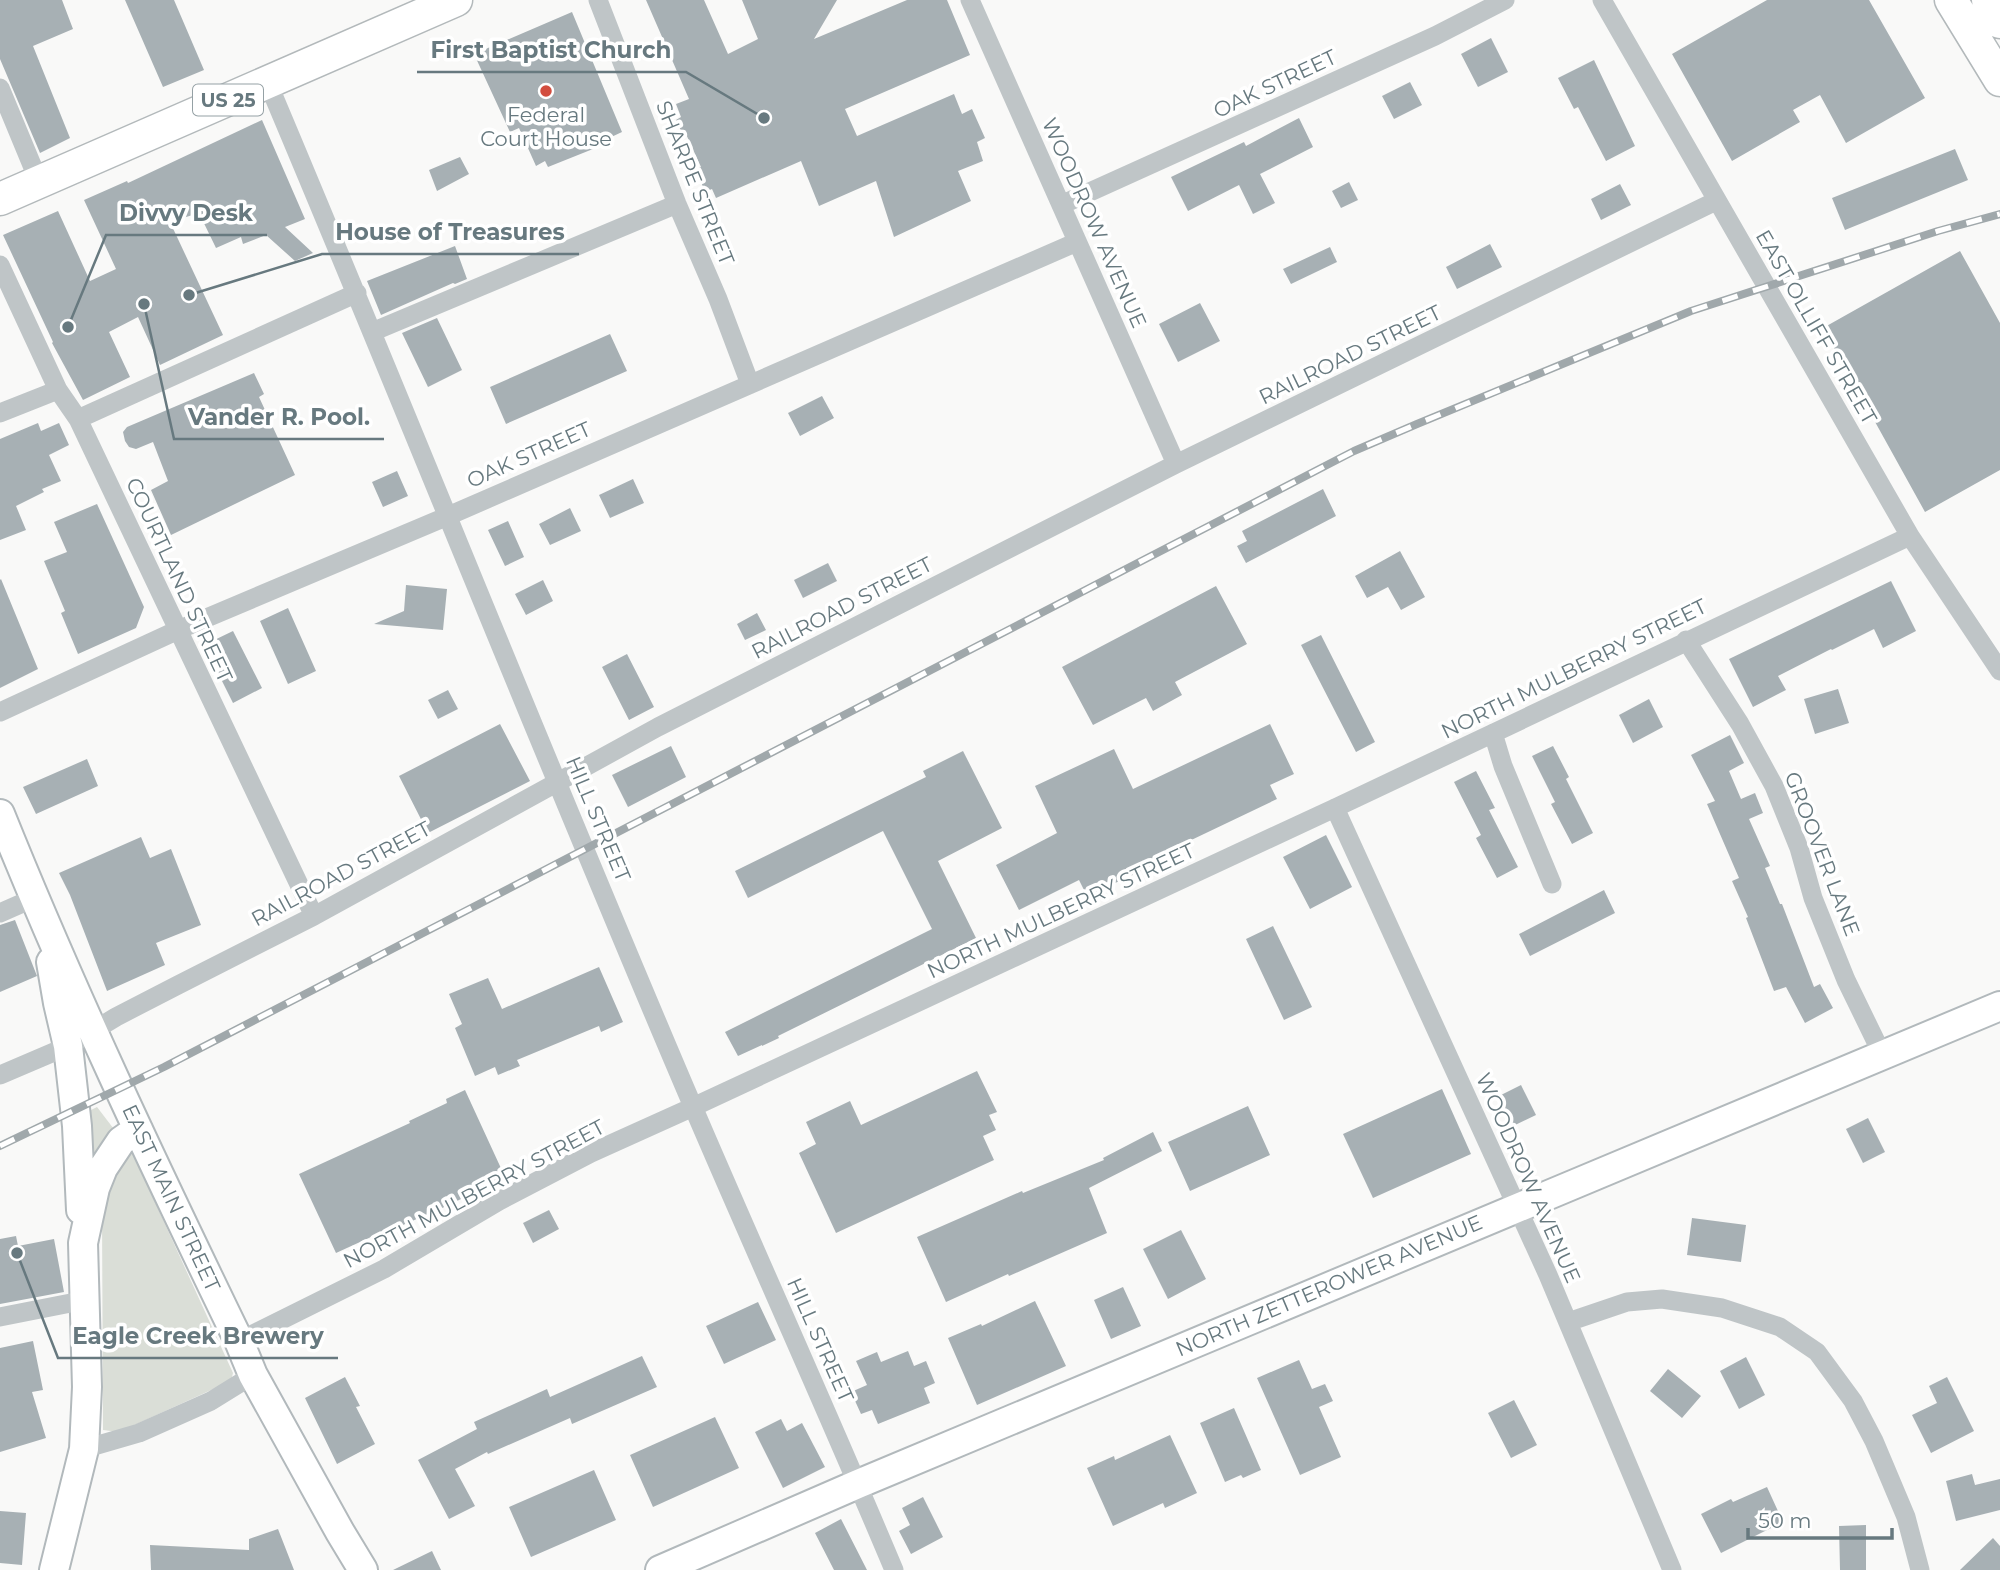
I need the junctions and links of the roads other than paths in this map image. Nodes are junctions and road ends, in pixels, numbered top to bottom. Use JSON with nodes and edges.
{"nodes":[{"id":1,"x":598,"y":0,"type":"edge"},
{"id":2,"x":970,"y":0,"type":"edge"},
{"id":3,"x":1505,"y":0,"type":"edge"},
{"id":4,"x":1602,"y":0,"type":"edge"},
{"id":5,"x":1951,"y":0,"type":"edge"},
{"id":6,"x":1988,"y":0,"type":"edge"},
{"id":7,"x":439,"y":4,"type":"edge"},
{"id":8,"x":2000,"y":22,"type":"edge"},
{"id":9,"x":2000,"y":80,"type":"edge"},
{"id":10,"x":268,"y":83,"type":"junction"},
{"id":11,"x":0,"y":88,"type":"edge"},
{"id":12,"x":39,"y":182,"type":"junction"},
{"id":13,"x":0,"y":199,"type":"edge"},
{"id":14,"x":1716,"y":201,"type":"junction"},
{"id":15,"x":677,"y":204,"type":"junction"},
{"id":16,"x":1061,"y":205,"type":"junction"},
{"id":17,"x":1077,"y":242,"type":"junction"},
{"id":18,"x":0,"y":265,"type":"edge"},
{"id":19,"x":357,"y":293,"type":"junction"},
{"id":20,"x":372,"y":332,"type":"junction"},
{"id":21,"x":750,"y":384,"type":"junction"},
{"id":22,"x":58,"y":390,"type":"junction"},
{"id":23,"x":0,"y":413,"type":"edge"},
{"id":24,"x":78,"y":419,"type":"junction"},
{"id":25,"x":1176,"y":464,"type":"junction"},
{"id":26,"x":448,"y":516,"type":"junction"},
{"id":27,"x":1910,"y":536,"type":"junction"},
{"id":28,"x":178,"y":631,"type":"junction"},
{"id":29,"x":1686,"y":640,"type":"junction"},
{"id":30,"x":2000,"y":671,"type":"edge"},
{"id":31,"x":0,"y":712,"type":"edge"},
{"id":32,"x":1493,"y":733,"type":"junction"},
{"id":33,"x":558,"y":783,"type":"junction"},
{"id":34,"x":1335,"y":808,"type":"junction"},
{"id":35,"x":0,"y":814,"type":"edge"},
{"id":36,"x":1552,"y":884,"type":"dead end"},
{"id":37,"x":34,"y":898,"type":"junction"},
{"id":38,"x":0,"y":913,"type":"edge"},
{"id":39,"x":314,"y":916,"type":"junction"},
{"id":40,"x":45,"y":925,"type":"junction"},
{"id":41,"x":2000,"y":1006,"type":"edge"},
{"id":42,"x":94,"y":1031,"type":"junction"},
{"id":43,"x":68,"y":1046,"type":"junction"},
{"id":44,"x":1882,"y":1055,"type":"junction"},
{"id":45,"x":0,"y":1076,"type":"edge"},
{"id":46,"x":693,"y":1107,"type":"junction"},
{"id":47,"x":138,"y":1129,"type":"junction"},
{"id":48,"x":1517,"y":1207,"type":"junction"},
{"id":49,"x":83,"y":1243,"type":"junction"},
{"id":50,"x":86,"y":1300,"type":"junction"},
{"id":51,"x":0,"y":1317,"type":"edge"},
{"id":52,"x":1568,"y":1322,"type":"junction"},
{"id":53,"x":239,"y":1341,"type":"junction"},
{"id":54,"x":253,"y":1375,"type":"junction"},
{"id":55,"x":84,"y":1450,"type":"junction"},
{"id":56,"x":858,"y":1484,"type":"junction"},
{"id":57,"x":54,"y":1570,"type":"edge"},
{"id":58,"x":363,"y":1570,"type":"edge"},
{"id":59,"x":660,"y":1570,"type":"edge"},
{"id":60,"x":894,"y":1570,"type":"edge"},
{"id":61,"x":1672,"y":1570,"type":"edge"},
{"id":62,"x":1920,"y":1570,"type":"edge"}],
"edges":[{"from":1,"to":15,"type":"street","name":"SHARPE STREET"},
{"from":2,"to":16,"type":"street","name":"WOODROW AVENUE"},
{"from":3,"to":16,"type":"street","name":"OAK STREET"},
{"from":4,"to":14,"type":"street","name":"EAST OLLIFF STREET"},
{"from":5,"to":9,"type":"main road"},
{"from":6,"to":8,"type":"main road"},
{"from":7,"to":10,"type":"main road","number":"US 25"},
{"from":10,"to":12,"type":"main road","number":"US 25"},
{"from":10,"to":19,"type":"street","name":"HILL STREET"},
{"from":11,"to":12,"type":"street"},
{"from":12,"to":13,"type":"main road","number":"US 25"},
{"from":14,"to":25,"type":"street","name":"RAILROAD STREET"},
{"from":14,"to":27,"type":"street","name":"EAST OLLIFF STREET"},
{"from":15,"to":20,"type":"street"},
{"from":15,"to":21,"type":"street","name":"SHARPE STREET"},
{"from":16,"to":17,"type":"street","name":"WOODROW AVENUE"},
{"from":17,"to":21,"type":"street","name":"OAK STREET"},
{"from":17,"to":25,"type":"street","name":"WOODROW AVENUE"},
{"from":18,"to":22,"type":"street","name":"COURTLAND STREET"},
{"from":19,"to":20,"type":"street","name":"HILL STREET"},
{"from":19,"to":24,"type":"street"},
{"from":20,"to":26,"type":"street","name":"HILL STREET"},
{"from":21,"to":26,"type":"street","name":"OAK STREET"},
{"from":22,"to":23,"type":"street"},
{"from":22,"to":24,"type":"street","name":"COURTLAND STREET"},
{"from":24,"to":28,"type":"street","name":"COURTLAND STREET"},
{"from":25,"to":33,"type":"street","name":"RAILROAD STREET"},
{"from":26,"to":28,"type":"street","name":"OAK STREET"},
{"from":26,"to":33,"type":"street","name":"HILL STREET"},
{"from":27,"to":29,"type":"street","name":"NORTH MULBERRY STREET"},
{"from":27,"to":30,"type":"street","name":"EAST OLLIFF STREET"},
{"from":28,"to":31,"type":"street","name":"OAK STREET"},
{"from":28,"to":39,"type":"street","name":"COURTLAND STREET"},
{"from":29,"to":32,"type":"street","name":"NORTH MULBERRY STREET"},
{"from":29,"to":44,"type":"street","name":"GROOVER LANE"},
{"from":32,"to":34,"type":"street","name":"NORTH MULBERRY STREET"},
{"from":32,"to":36,"type":"street"},
{"from":33,"to":39,"type":"street","name":"RAILROAD STREET"},
{"from":33,"to":46,"type":"street","name":"HILL STREET"},
{"from":34,"to":46,"type":"street","name":"NORTH MULBERRY STREET"},
{"from":34,"to":48,"type":"street","name":"WOODROW AVENUE"},
{"from":35,"to":37,"type":"street","name":"EAST MAIN STREET"},
{"from":37,"to":38,"type":"street"},
{"from":37,"to":40,"type":"street","name":"EAST MAIN STREET"},
{"from":39,"to":42,"type":"street","name":"RAILROAD STREET"},
{"from":40,"to":42,"type":"street","name":"EAST MAIN STREET"},
{"from":40,"to":43,"type":"street"},
{"from":41,"to":44,"type":"street","name":"NORTH ZETTEROWER AVENUE"},
{"from":42,"to":43,"type":"street","name":"RAILROAD STREET"},
{"from":42,"to":47,"type":"street","name":"EAST MAIN STREET"},
{"from":43,"to":45,"type":"street","name":"RAILROAD STREET"},
{"from":43,"to":47,"type":"street"},
{"from":43,"to":49,"type":"street"},
{"from":44,"to":48,"type":"street","name":"NORTH ZETTEROWER AVENUE"},
{"from":46,"to":53,"type":"street","name":"NORTH MULBERRY STREET"},
{"from":46,"to":56,"type":"street","name":"HILL STREET"},
{"from":47,"to":49,"type":"street"},
{"from":47,"to":53,"type":"street","name":"EAST MAIN STREET"},
{"from":48,"to":52,"type":"street","name":"WOODROW AVENUE"},
{"from":48,"to":56,"type":"street","name":"NORTH ZETTEROWER AVENUE"},
{"from":49,"to":50,"type":"street"},
{"from":50,"to":51,"type":"street"},
{"from":50,"to":55,"type":"street"},
{"from":52,"to":61,"type":"street","name":"WOODROW AVENUE"},
{"from":52,"to":62,"type":"street"},
{"from":53,"to":54,"type":"street","name":"EAST MAIN STREET"},
{"from":54,"to":55,"type":"street"},
{"from":54,"to":58,"type":"street","name":"EAST MAIN STREET"},
{"from":55,"to":57,"type":"street"},
{"from":56,"to":59,"type":"street","name":"NORTH ZETTEROWER AVENUE"},
{"from":56,"to":60,"type":"street","name":"HILL STREET"}]}
